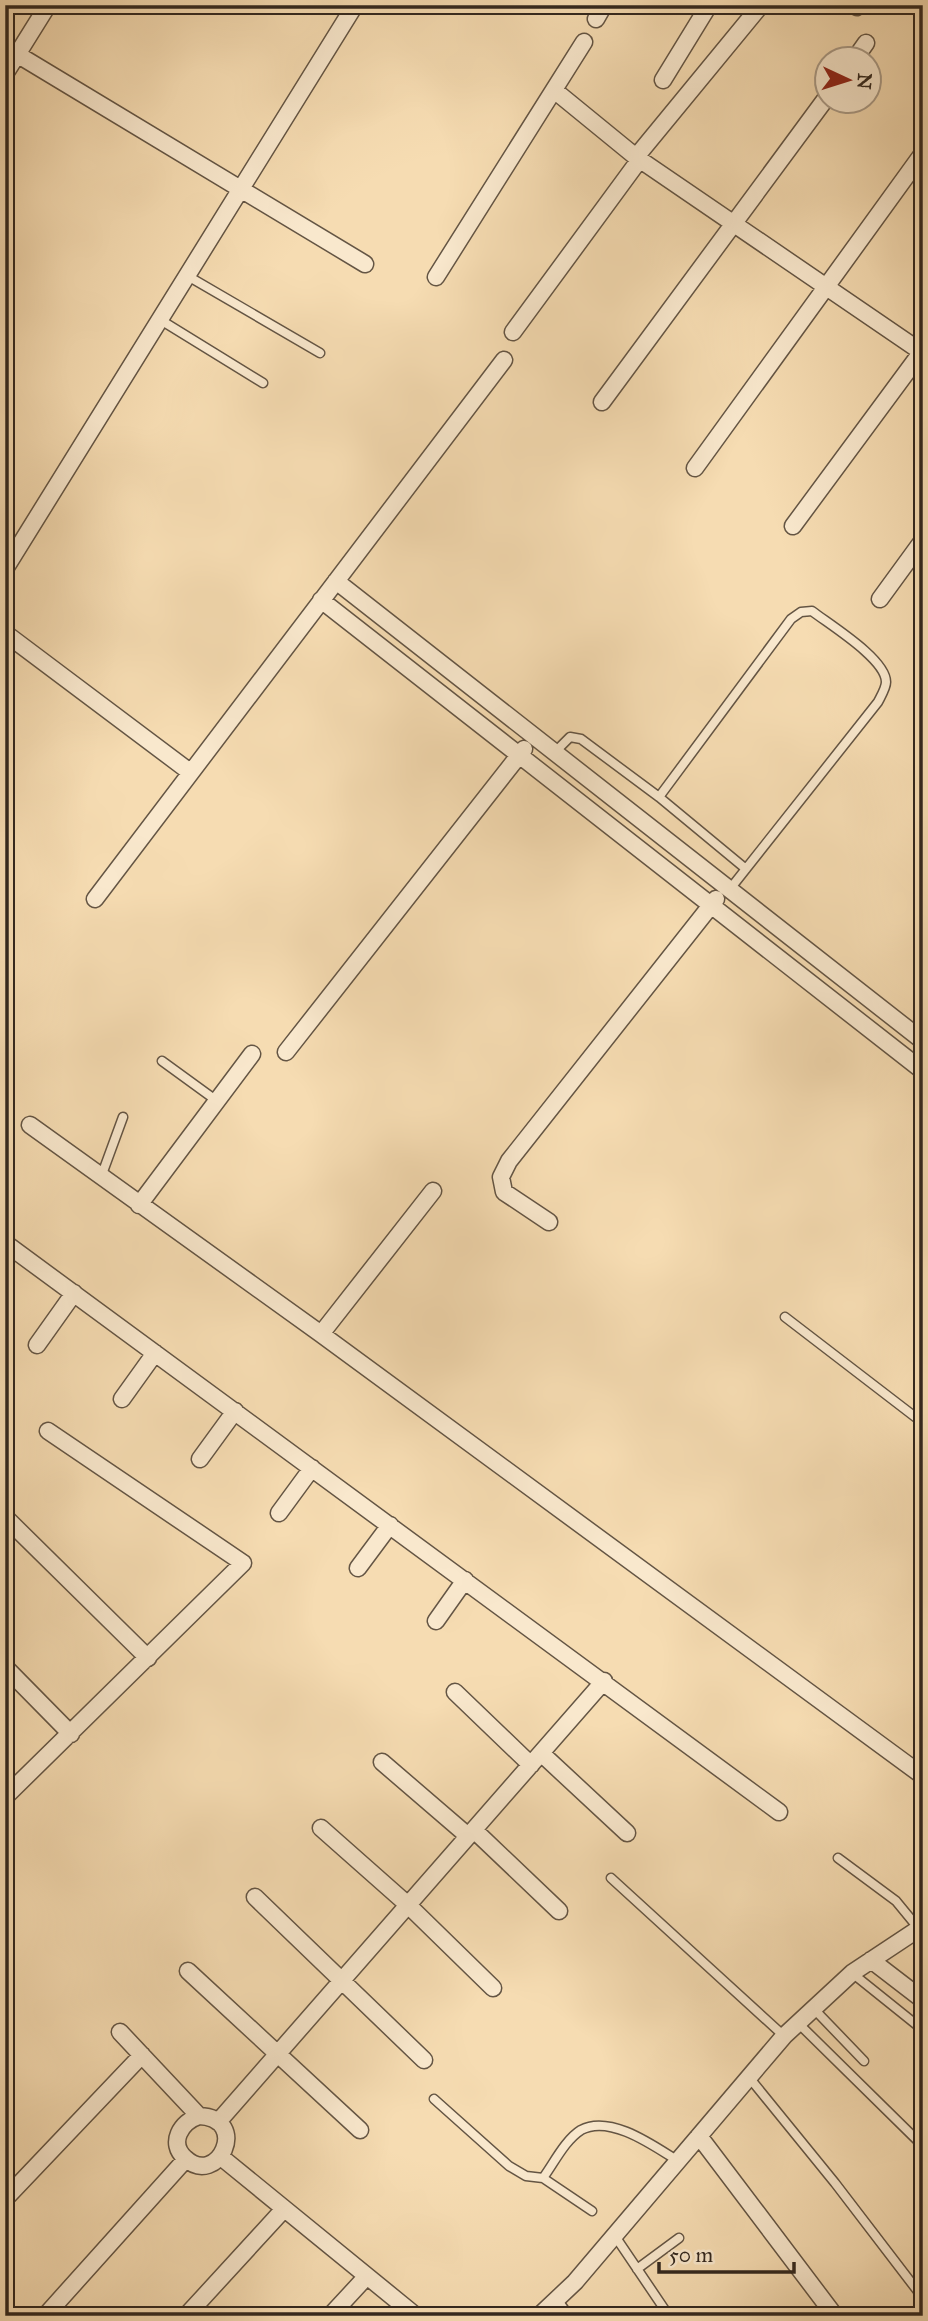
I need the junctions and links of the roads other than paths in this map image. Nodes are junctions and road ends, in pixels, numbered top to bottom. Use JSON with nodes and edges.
{"nodes":[{"id":1,"x":48,"y":5,"type":"edge"},
{"id":2,"x":355,"y":5,"type":"edge"},
{"id":3,"x":709,"y":5,"type":"edge"},
{"id":4,"x":761,"y":5,"type":"edge"},
{"id":5,"x":584,"y":42,"type":"dead end"},
{"id":6,"x":866,"y":43,"type":"dead end"},
{"id":7,"x":864,"y":46,"type":"edge"},
{"id":8,"x":11,"y":50,"type":"edge"},
{"id":9,"x":5,"y":74,"type":"edge"},
{"id":10,"x":663,"y":80,"type":"dead end"},
{"id":11,"x":554,"y":90,"type":"junction"},
{"id":12,"x":813,"y":116,"type":"edge"},
{"id":13,"x":923,"y":153,"type":"edge"},
{"id":14,"x":638,"y":158,"type":"junction"},
{"id":15,"x":240,"y":188,"type":"junction"},
{"id":16,"x":734,"y":222,"type":"junction"},
{"id":17,"x":365,"y":264,"type":"dead end"},
{"id":18,"x":186,"y":275,"type":"junction"},
{"id":19,"x":436,"y":277,"type":"dead end"},
{"id":20,"x":826,"y":288,"type":"junction"},
{"id":21,"x":159,"y":319,"type":"junction"},
{"id":22,"x":513,"y":332,"type":"dead end"},
{"id":23,"x":922,"y":352,"type":"edge"},
{"id":24,"x":320,"y":353,"type":"dead end"},
{"id":25,"x":504,"y":360,"type":"dead end"},
{"id":26,"x":263,"y":383,"type":"dead end"},
{"id":27,"x":601,"y":402,"type":"dead end"},
{"id":28,"x":695,"y":468,"type":"dead end"},
{"id":29,"x":793,"y":526,"type":"dead end"},
{"id":30,"x":923,"y":540,"type":"edge"},
{"id":31,"x":5,"y":569,"type":"edge"},
{"id":32,"x":336,"y":581,"type":"junction"},
{"id":33,"x":880,"y":599,"type":"dead end"},
{"id":34,"x":321,"y":600,"type":"junction"},
{"id":35,"x":5,"y":633,"type":"edge"},
{"id":36,"x":535,"y":736,"type":"junction"},
{"id":37,"x":555,"y":752,"type":"junction"},
{"id":38,"x":519,"y":755,"type":"junction"},
{"id":39,"x":190,"y":772,"type":"junction"},
{"id":40,"x":659,"y":797,"type":"junction"},
{"id":41,"x":746,"y":869,"type":"junction"},
{"id":42,"x":728,"y":888,"type":"junction"},
{"id":43,"x":95,"y":899,"type":"dead end"},
{"id":44,"x":711,"y":905,"type":"junction"},
{"id":45,"x":881,"y":1008,"type":"junction"},
{"id":46,"x":867,"y":1027,"type":"junction"},
{"id":47,"x":923,"y":1041,"type":"edge"},
{"id":48,"x":286,"y":1052,"type":"dead end"},
{"id":49,"x":252,"y":1054,"type":"dead end"},
{"id":50,"x":162,"y":1061,"type":"dead end"},
{"id":51,"x":923,"y":1071,"type":"edge"},
{"id":52,"x":216,"y":1101,"type":"junction"},
{"id":53,"x":123,"y":1117,"type":"dead end"},
{"id":54,"x":30,"y":1125,"type":"dead end"},
{"id":55,"x":101,"y":1177,"type":"junction"},
{"id":56,"x":433,"y":1191,"type":"dead end"},
{"id":57,"x":139,"y":1205,"type":"junction"},
{"id":58,"x":549,"y":1222,"type":"dead end"},
{"id":59,"x":6,"y":1246,"type":"edge"},
{"id":60,"x":74,"y":1293,"type":"junction"},
{"id":61,"x":785,"y":1317,"type":"dead end"},
{"id":62,"x":321,"y":1334,"type":"junction"},
{"id":63,"x":37,"y":1345,"type":"dead end"},
{"id":64,"x":155,"y":1353,"type":"junction"},
{"id":65,"x":122,"y":1399,"type":"dead end"},
{"id":66,"x":235,"y":1411,"type":"junction"},
{"id":67,"x":923,"y":1423,"type":"edge"},
{"id":68,"x":48,"y":1431,"type":"dead end"},
{"id":69,"x":200,"y":1459,"type":"dead end"},
{"id":70,"x":312,"y":1468,"type":"junction"},
{"id":71,"x":279,"y":1513,"type":"dead end"},
{"id":72,"x":5,"y":1517,"type":"edge"},
{"id":73,"x":390,"y":1525,"type":"junction"},
{"id":74,"x":358,"y":1568,"type":"dead end"},
{"id":75,"x":465,"y":1580,"type":"junction"},
{"id":76,"x":436,"y":1621,"type":"dead end"},
{"id":77,"x":148,"y":1658,"type":"junction"},
{"id":78,"x":5,"y":1667,"type":"edge"},
{"id":79,"x":604,"y":1681,"type":"junction"},
{"id":80,"x":455,"y":1692,"type":"dead end"},
{"id":81,"x":71,"y":1734,"type":"junction"},
{"id":82,"x":536,"y":1759,"type":"junction"},
{"id":83,"x":382,"y":1762,"type":"dead end"},
{"id":84,"x":923,"y":1776,"type":"edge"},
{"id":85,"x":5,"y":1797,"type":"edge"},
{"id":86,"x":779,"y":1812,"type":"dead end"},
{"id":87,"x":321,"y":1828,"type":"dead end"},
{"id":88,"x":471,"y":1833,"type":"junction"},
{"id":89,"x":627,"y":1833,"type":"dead end"},
{"id":90,"x":838,"y":1858,"type":"dead end"},
{"id":91,"x":611,"y":1878,"type":"dead end"},
{"id":92,"x":255,"y":1897,"type":"dead end"},
{"id":93,"x":408,"y":1905,"type":"junction"},
{"id":94,"x":559,"y":1911,"type":"dead end"},
{"id":95,"x":921,"y":1927,"type":"edge"},
{"id":96,"x":871,"y":1960,"type":"junction"},
{"id":97,"x":188,"y":1971,"type":"dead end"},
{"id":98,"x":852,"y":1973,"type":"junction"},
{"id":99,"x":342,"y":1980,"type":"junction"},
{"id":100,"x":493,"y":1989,"type":"dead end"},
{"id":101,"x":923,"y":2000,"type":"edge"},
{"id":102,"x":813,"y":2008,"type":"junction"},
{"id":103,"x":798,"y":2023,"type":"junction"},
{"id":104,"x":923,"y":2030,"type":"edge"},
{"id":105,"x":120,"y":2032,"type":"dead end"},
{"id":106,"x":784,"y":2036,"type":"junction"},
{"id":107,"x":277,"y":2054,"type":"junction"},
{"id":108,"x":142,"y":2055,"type":"junction"},
{"id":109,"x":424,"y":2060,"type":"dead end"},
{"id":110,"x":864,"y":2062,"type":"dead end"},
{"id":111,"x":748,"y":2076,"type":"junction"},
{"id":112,"x":434,"y":2099,"type":"dead end"},
{"id":113,"x":199,"y":2116,"type":"junction"},
{"id":114,"x":218,"y":2122,"type":"junction"},
{"id":115,"x":359,"y":2130,"type":"dead end"},
{"id":116,"x":699,"y":2136,"type":"junction"},
{"id":117,"x":923,"y":2146,"type":"edge"},
{"id":118,"x":221,"y":2157,"type":"junction"},
{"id":119,"x":186,"y":2159,"type":"junction"},
{"id":120,"x":678,"y":2161,"type":"junction"},
{"id":121,"x":543,"y":2178,"type":"junction"},
{"id":122,"x":5,"y":2199,"type":"edge"},
{"id":123,"x":284,"y":2209,"type":"junction"},
{"id":124,"x":592,"y":2211,"type":"dead end"},
{"id":125,"x":615,"y":2235,"type":"junction"},
{"id":126,"x":680,"y":2238,"type":"dead end"},
{"id":127,"x":637,"y":2269,"type":"junction"},
{"id":128,"x":367,"y":2276,"type":"junction"},
{"id":129,"x":923,"y":2298,"type":"edge"},
{"id":130,"x":557,"y":2299,"type":"junction"},
{"id":131,"x":45,"y":2316,"type":"edge"},
{"id":132,"x":186,"y":2316,"type":"edge"},
{"id":133,"x":330,"y":2316,"type":"edge"},
{"id":134,"x":416,"y":2316,"type":"edge"},
{"id":135,"x":539,"y":2316,"type":"edge"},
{"id":136,"x":569,"y":2316,"type":"edge"},
{"id":137,"x":669,"y":2316,"type":"edge"},
{"id":138,"x":835,"y":2316,"type":"edge"}],
"edges":[{"from":1,"to":8,"type":"street"},
{"from":2,"to":15,"type":"street"},
{"from":3,"to":10,"type":"street"},
{"from":4,"to":14,"type":"street"},
{"from":5,"to":11,"type":"street"},
{"from":6,"to":7,"type":"street"},
{"from":8,"to":9,"type":"street"},
{"from":8,"to":15,"type":"street"},
{"from":11,"to":14,"type":"street"},
{"from":11,"to":19,"type":"street"},
{"from":12,"to":16,"type":"street"},
{"from":13,"to":20,"type":"street"},
{"from":14,"to":16,"type":"street"},
{"from":14,"to":22,"type":"street"},
{"from":15,"to":17,"type":"street"},
{"from":15,"to":18,"type":"street"},
{"from":16,"to":20,"type":"street"},
{"from":16,"to":27,"type":"street"},
{"from":18,"to":21,"type":"street"},
{"from":18,"to":24,"type":"lane"},
{"from":20,"to":23,"type":"street"},
{"from":20,"to":28,"type":"street"},
{"from":21,"to":26,"type":"lane"},
{"from":21,"to":31,"type":"street"},
{"from":23,"to":29,"type":"street"},
{"from":25,"to":32,"type":"street"},
{"from":30,"to":33,"type":"street"},
{"from":32,"to":34,"type":"street"},
{"from":32,"to":36,"type":"street"},
{"from":34,"to":38,"type":"street"},
{"from":34,"to":39,"type":"street"},
{"from":35,"to":39,"type":"street"},
{"from":36,"to":37,"type":"street"},
{"from":36,"to":38,"type":"street"},
{"from":37,"to":40,"type":"lane"},
{"from":37,"to":42,"type":"street"},
{"from":38,"to":44,"type":"street"},
{"from":38,"to":48,"type":"street"},
{"from":39,"to":43,"type":"street"},
{"from":40,"to":41,"type":"lane"},
{"from":40,"to":41,"type":"lane"},
{"from":41,"to":42,"type":"lane"},
{"from":42,"to":44,"type":"street"},
{"from":42,"to":45,"type":"street"},
{"from":44,"to":46,"type":"street"},
{"from":44,"to":58,"type":"street"},
{"from":45,"to":46,"type":"street"},
{"from":45,"to":47,"type":"street"},
{"from":46,"to":51,"type":"street"},
{"from":49,"to":52,"type":"street"},
{"from":50,"to":52,"type":"lane"},
{"from":52,"to":57,"type":"street"},
{"from":53,"to":55,"type":"lane"},
{"from":54,"to":55,"type":"street"},
{"from":55,"to":57,"type":"street"},
{"from":56,"to":62,"type":"street"},
{"from":57,"to":62,"type":"street"},
{"from":59,"to":60,"type":"street"},
{"from":60,"to":63,"type":"street"},
{"from":60,"to":64,"type":"street"},
{"from":61,"to":67,"type":"lane"},
{"from":62,"to":84,"type":"street"},
{"from":64,"to":65,"type":"street"},
{"from":64,"to":66,"type":"street"},
{"from":66,"to":69,"type":"street"},
{"from":66,"to":70,"type":"street"},
{"from":68,"to":77,"type":"street"},
{"from":70,"to":71,"type":"street"},
{"from":70,"to":73,"type":"street"},
{"from":72,"to":77,"type":"street"},
{"from":73,"to":74,"type":"street"},
{"from":73,"to":75,"type":"street"},
{"from":75,"to":76,"type":"street"},
{"from":75,"to":79,"type":"street"},
{"from":77,"to":81,"type":"street"},
{"from":78,"to":81,"type":"street"},
{"from":79,"to":82,"type":"street"},
{"from":79,"to":86,"type":"street"},
{"from":80,"to":82,"type":"street"},
{"from":81,"to":85,"type":"street"},
{"from":82,"to":88,"type":"street"},
{"from":82,"to":89,"type":"street"},
{"from":83,"to":88,"type":"street"},
{"from":87,"to":93,"type":"street"},
{"from":88,"to":93,"type":"street"},
{"from":88,"to":94,"type":"street"},
{"from":90,"to":95,"type":"lane"},
{"from":91,"to":106,"type":"lane"},
{"from":92,"to":99,"type":"street"},
{"from":93,"to":99,"type":"street"},
{"from":93,"to":100,"type":"street"},
{"from":95,"to":96,"type":"street"},
{"from":96,"to":98,"type":"street"},
{"from":96,"to":101,"type":"street"},
{"from":97,"to":107,"type":"street"},
{"from":98,"to":102,"type":"street"},
{"from":98,"to":104,"type":"lane"},
{"from":99,"to":107,"type":"street"},
{"from":99,"to":109,"type":"street"},
{"from":102,"to":103,"type":"street"},
{"from":102,"to":110,"type":"lane"},
{"from":103,"to":106,"type":"street"},
{"from":103,"to":117,"type":"lane"},
{"from":105,"to":108,"type":"street"},
{"from":106,"to":111,"type":"street"},
{"from":107,"to":114,"type":"street"},
{"from":107,"to":115,"type":"street"},
{"from":108,"to":113,"type":"street"},
{"from":108,"to":122,"type":"street"},
{"from":111,"to":116,"type":"street"},
{"from":111,"to":129,"type":"lane"},
{"from":112,"to":121,"type":"lane"},
{"from":113,"to":114,"type":"street"},
{"from":113,"to":119,"type":"street"},
{"from":114,"to":118,"type":"street"},
{"from":116,"to":120,"type":"street"},
{"from":116,"to":138,"type":"street"},
{"from":118,"to":119,"type":"street"},
{"from":118,"to":123,"type":"street"},
{"from":119,"to":131,"type":"street"},
{"from":120,"to":121,"type":"lane"},
{"from":120,"to":125,"type":"street"},
{"from":121,"to":124,"type":"lane"},
{"from":123,"to":128,"type":"street"},
{"from":123,"to":132,"type":"street"},
{"from":125,"to":127,"type":"lane"},
{"from":125,"to":130,"type":"street"},
{"from":126,"to":127,"type":"lane"},
{"from":127,"to":137,"type":"lane"},
{"from":128,"to":133,"type":"street"},
{"from":128,"to":134,"type":"street"},
{"from":130,"to":135,"type":"street"},
{"from":130,"to":136,"type":"lane"}]}
